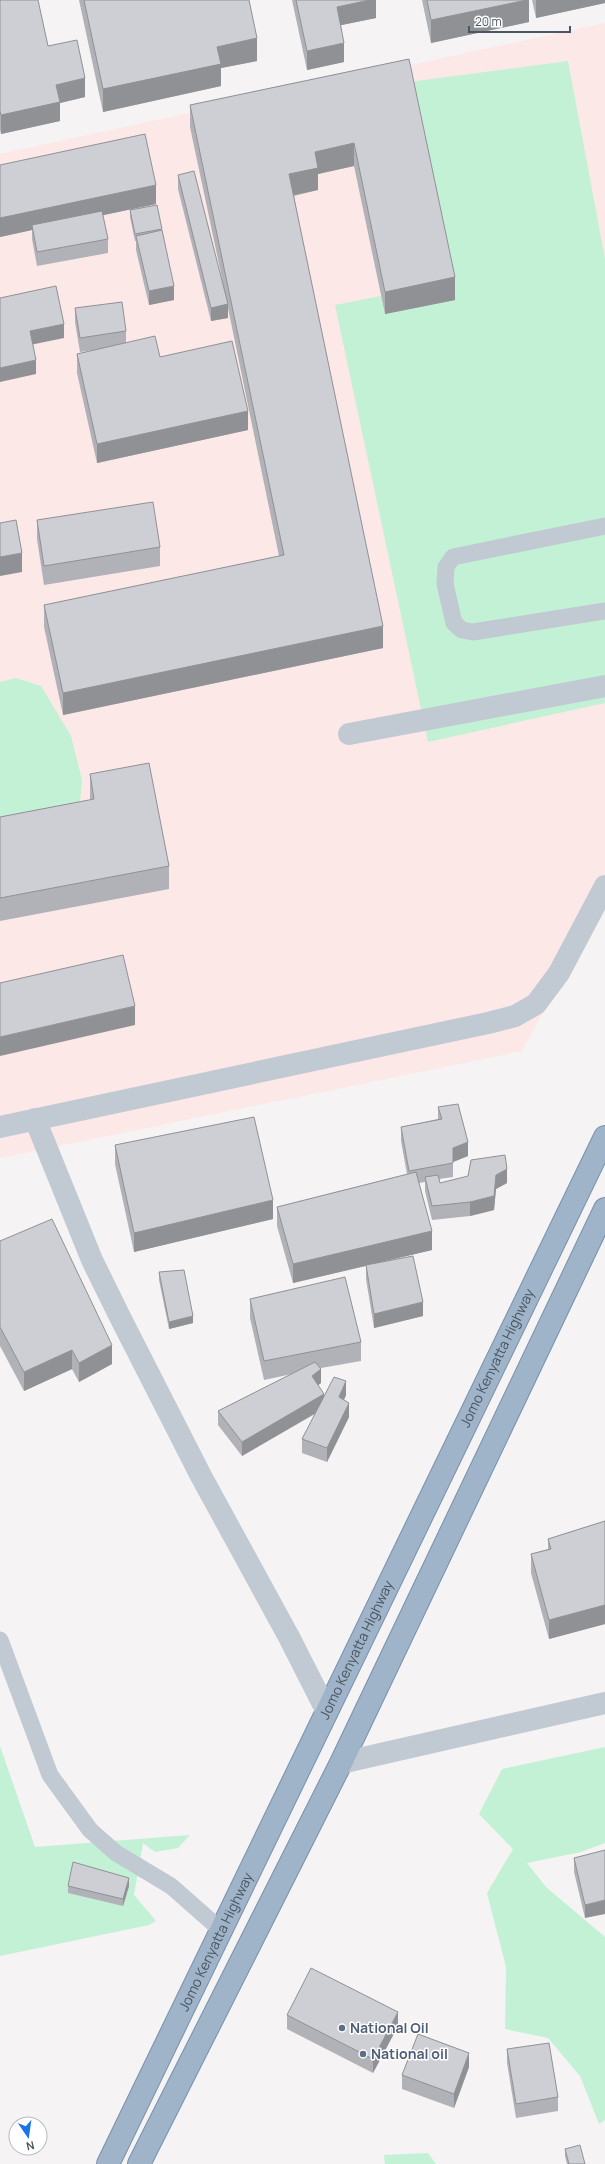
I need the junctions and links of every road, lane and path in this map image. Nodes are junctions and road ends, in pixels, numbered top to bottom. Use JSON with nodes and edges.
{"nodes":[{"id":1,"x":605,"y":526,"type":"edge"},
{"id":2,"x":605,"y":611,"type":"edge"},
{"id":3,"x":605,"y":686,"type":"edge"},
{"id":4,"x":349,"y":734,"type":"dead end"},
{"id":5,"x":605,"y":886,"type":"edge"},
{"id":6,"x":35,"y":1119,"type":"junction"},
{"id":7,"x":0,"y":1127,"type":"edge"},
{"id":8,"x":605,"y":1137,"type":"edge"},
{"id":9,"x":605,"y":1209,"type":"edge"},
{"id":10,"x":0,"y":1640,"type":"edge"},
{"id":11,"x":605,"y":1703,"type":"edge"},
{"id":12,"x":326,"y":1710,"type":"junction"},
{"id":13,"x":341,"y":1763,"type":"junction"},
{"id":14,"x":222,"y":1931,"type":"junction"},
{"id":15,"x":108,"y":2164,"type":"edge"},
{"id":16,"x":139,"y":2164,"type":"edge"}],
"edges":[{"from":1,"to":2,"type":"lane"},
{"from":3,"to":4,"type":"street"},
{"from":5,"to":6,"type":"street"},
{"from":6,"to":7,"type":"street"},
{"from":6,"to":12,"type":"street"},
{"from":8,"to":12,"type":"highway","name":"Jomo Kenyatta Highway"},
{"from":9,"to":13,"type":"highway"},
{"from":10,"to":14,"type":"lane"},
{"from":11,"to":13,"type":"street"},
{"from":12,"to":14,"type":"highway","name":"Jomo Kenyatta Highway"},
{"from":13,"to":16,"type":"highway"},
{"from":14,"to":15,"type":"highway","name":"Jomo Kenyatta Highway"}]}
